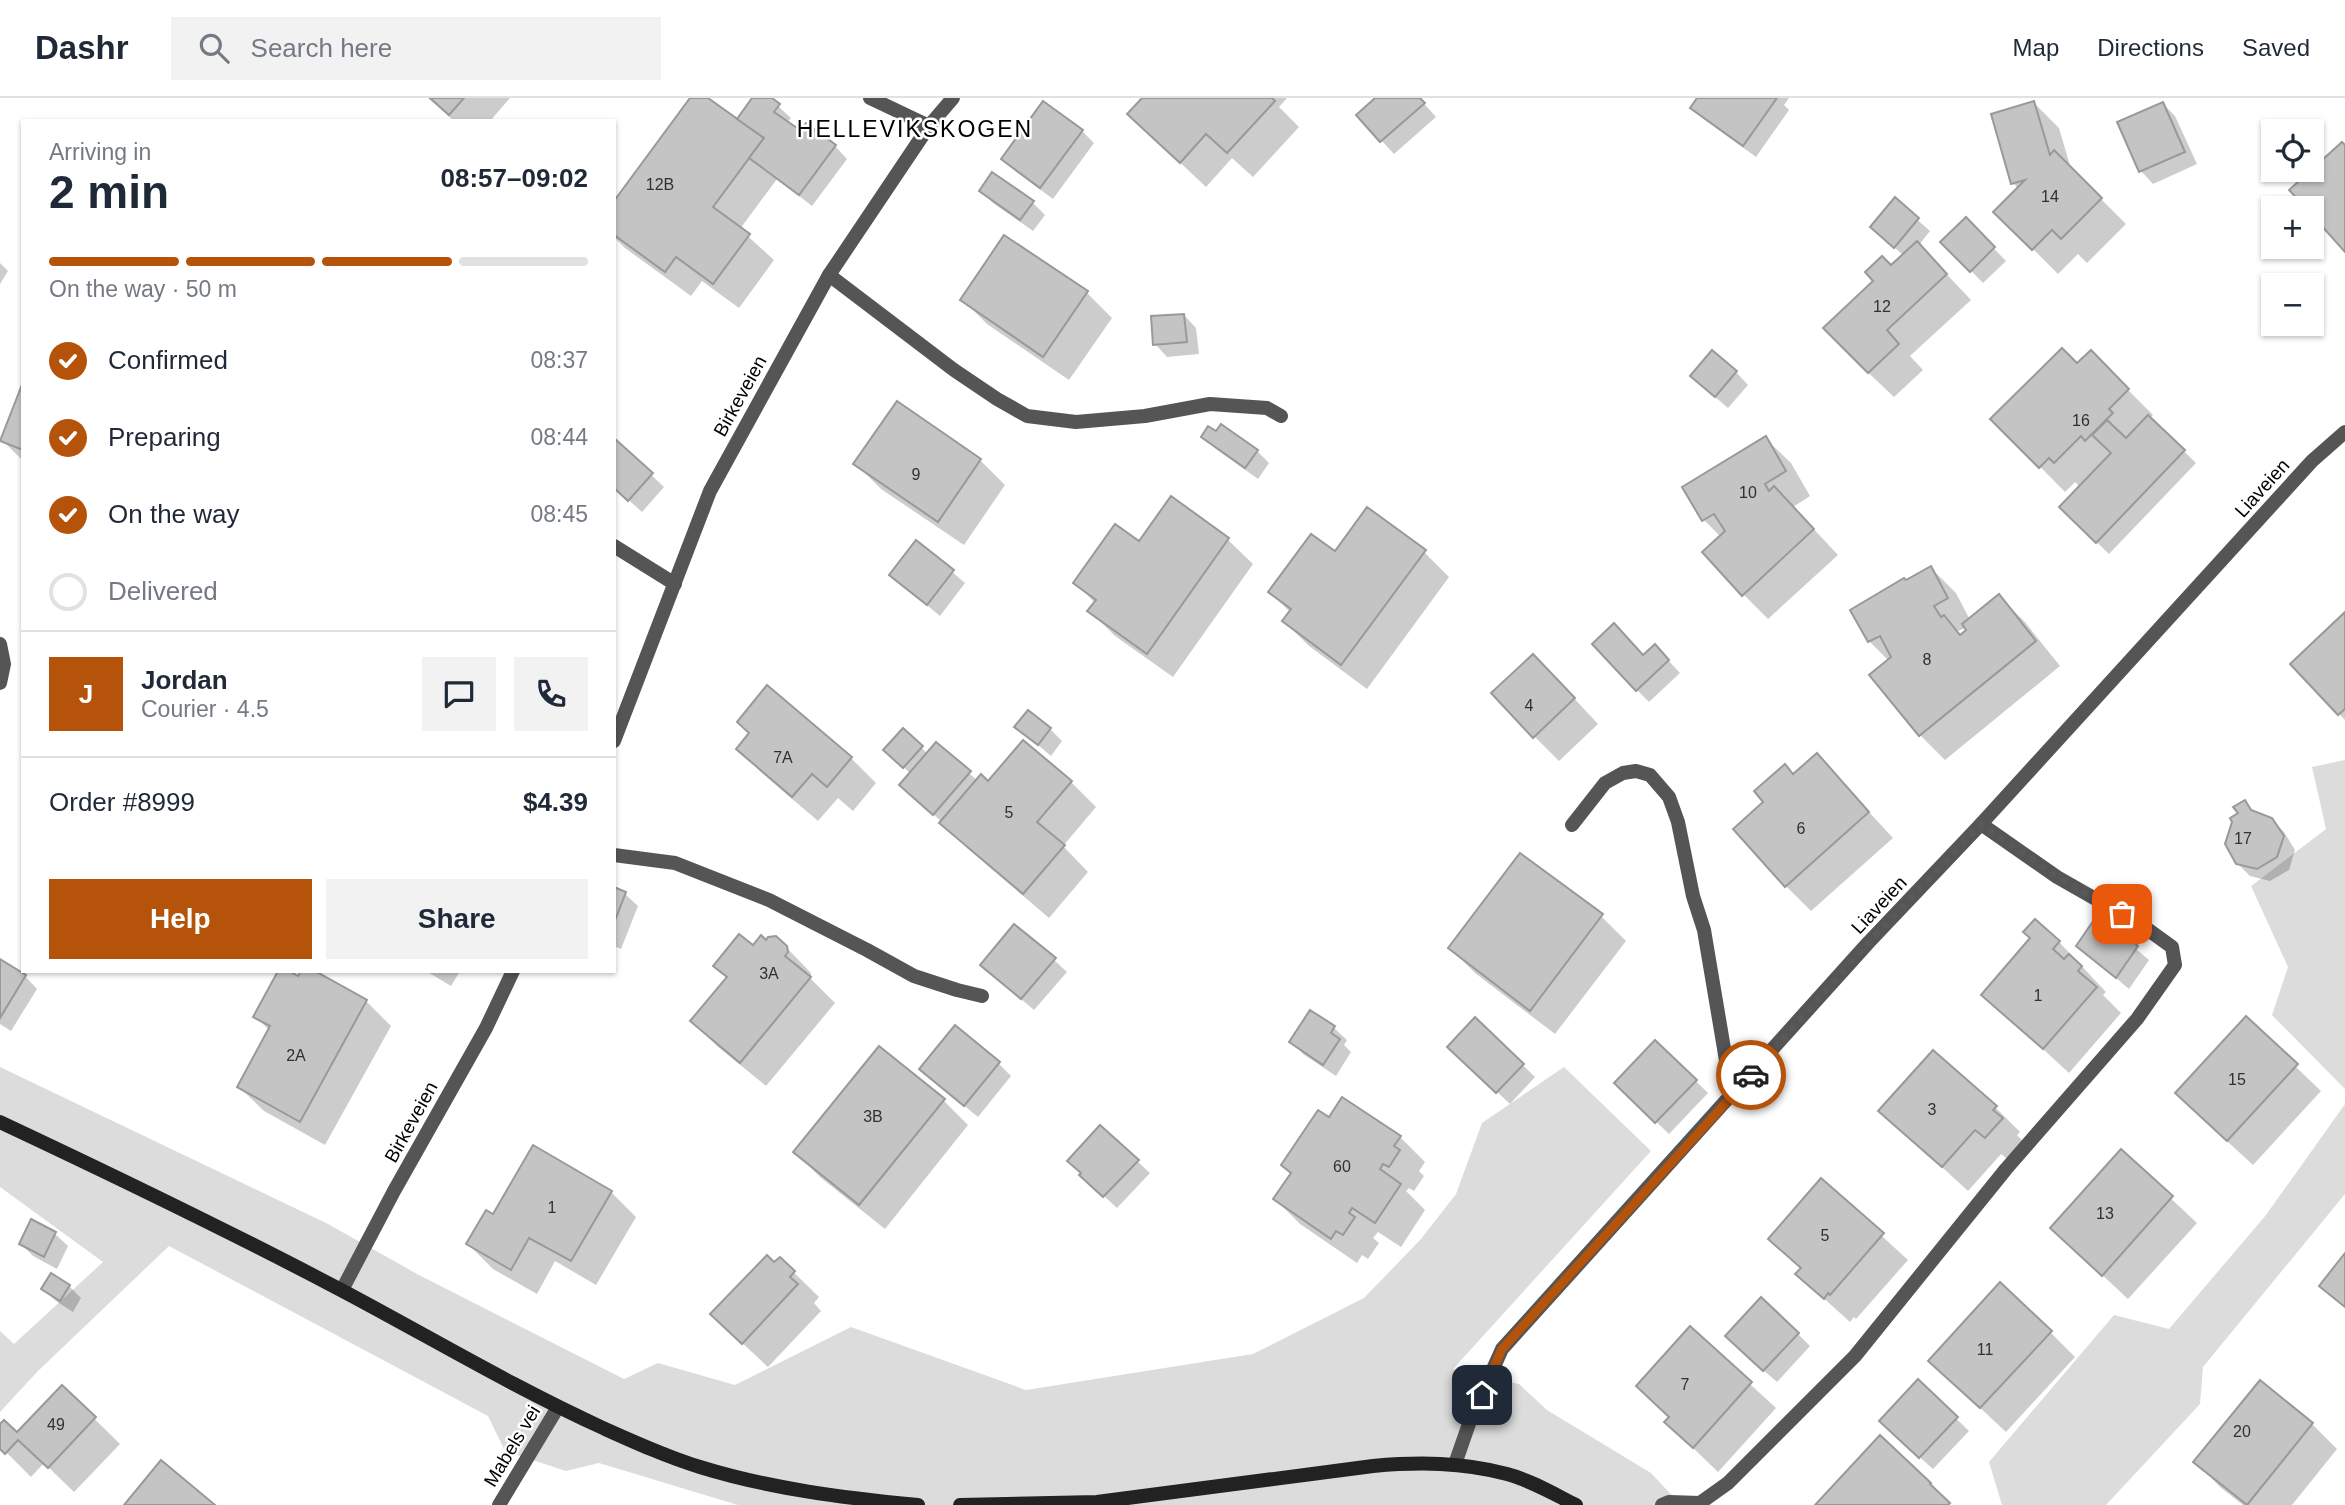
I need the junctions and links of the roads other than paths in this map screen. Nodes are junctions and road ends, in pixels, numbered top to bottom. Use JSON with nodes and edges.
{"nodes":[{"id":1,"x":870,"y":98,"type":"edge"},
{"id":2,"x":953,"y":98,"type":"edge"},
{"id":3,"x":929,"y":126,"type":"junction"},
{"id":4,"x":829,"y":275,"type":"junction"},
{"id":5,"x":1281,"y":416,"type":"dead end"},
{"id":6,"x":2345,"y":432,"type":"edge"},
{"id":7,"x":616,"y":547,"type":"edge"},
{"id":8,"x":675,"y":584,"type":"junction"},
{"id":9,"x":0,"y":644,"type":"edge"},
{"id":10,"x":0,"y":683,"type":"edge"},
{"id":11,"x":616,"y":736,"type":"edge"},
{"id":12,"x":1981,"y":824,"type":"junction"},
{"id":13,"x":1572,"y":825,"type":"dead end"},
{"id":14,"x":616,"y":855,"type":"edge"},
{"id":15,"x":512,"y":973,"type":"edge"},
{"id":16,"x":982,"y":996,"type":"dead end"},
{"id":17,"x":1732,"y":1096,"type":"junction"},
{"id":18,"x":0,"y":1122,"type":"edge"},
{"id":19,"x":342,"y":1290,"type":"junction"},
{"id":20,"x":558,"y":1407,"type":"junction"},
{"id":21,"x":1455,"y":1464,"type":"junction"},
{"id":22,"x":499,"y":1505,"type":"edge"},
{"id":23,"x":918,"y":1505,"type":"edge"},
{"id":24,"x":960,"y":1505,"type":"edge"},
{"id":25,"x":1576,"y":1505,"type":"edge"},
{"id":26,"x":1662,"y":1505,"type":"edge"}],
"edges":[{"from":1,"to":3,"type":"street"},
{"from":2,"to":3,"type":"street","name":"Birkeveien"},
{"from":3,"to":4,"type":"street","name":"Birkeveien"},
{"from":4,"to":5,"type":"street"},
{"from":4,"to":8,"type":"street","name":"Birkeveien"},
{"from":6,"to":12,"type":"street","name":"Liaveien"},
{"from":7,"to":8,"type":"street"},
{"from":8,"to":11,"type":"street","name":"Birkeveien"},
{"from":9,"to":10,"type":"street"},
{"from":12,"to":17,"type":"street","name":"Liaveien"},
{"from":12,"to":26,"type":"street"},
{"from":13,"to":17,"type":"street"},
{"from":14,"to":16,"type":"street"},
{"from":15,"to":19,"type":"street","name":"Birkeveien"},
{"from":17,"to":21,"type":"street","name":"Liaveien"},
{"from":18,"to":19,"type":"main road"},
{"from":19,"to":20,"type":"main road"},
{"from":20,"to":22,"type":"street","name":"Mabels vei"},
{"from":20,"to":23,"type":"main road"},
{"from":21,"to":24,"type":"main road"},
{"from":21,"to":25,"type":"main road"}]}
